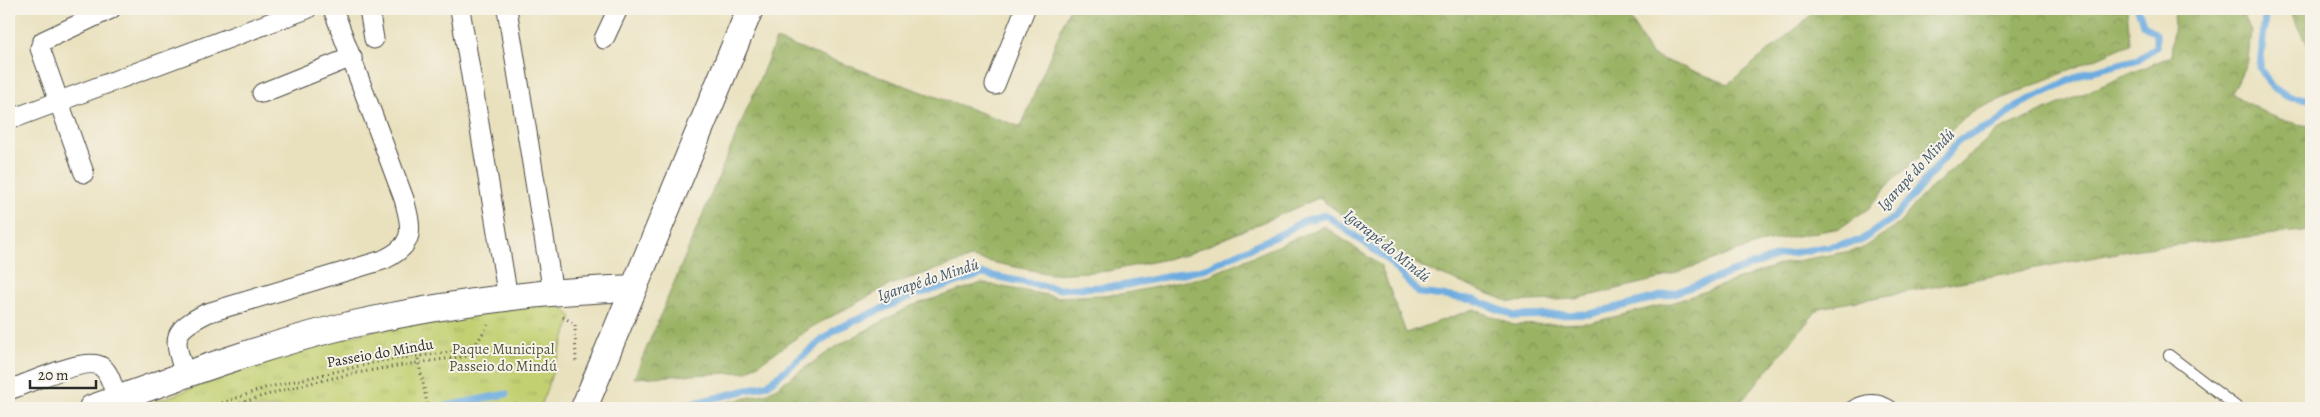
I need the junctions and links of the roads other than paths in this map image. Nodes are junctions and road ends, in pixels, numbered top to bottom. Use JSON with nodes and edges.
{"nodes":[{"id":1,"x":111,"y":9,"type":"edge"},
{"id":2,"x":308,"y":9,"type":"edge"},
{"id":3,"x":333,"y":9,"type":"edge"},
{"id":4,"x":369,"y":9,"type":"edge"},
{"id":5,"x":460,"y":9,"type":"edge"},
{"id":6,"x":507,"y":9,"type":"edge"},
{"id":7,"x":618,"y":9,"type":"edge"},
{"id":8,"x":750,"y":9,"type":"edge"},
{"id":9,"x":1025,"y":9,"type":"edge"},
{"id":10,"x":604,"y":39,"type":"dead end"},
{"id":11,"x":374,"y":40,"type":"dead end"},
{"id":12,"x":352,"y":57,"type":"junction"},
{"id":13,"x":995,"y":85,"type":"dead end"},
{"id":14,"x":262,"y":92,"type":"dead end"},
{"id":15,"x":59,"y":102,"type":"junction"},
{"id":16,"x":9,"y":120,"type":"edge"},
{"id":17,"x":84,"y":174,"type":"dead end"},
{"id":18,"x":634,"y":288,"type":"junction"},
{"id":19,"x":508,"y":298,"type":"junction"},
{"id":20,"x":557,"y":304,"type":"junction"},
{"id":21,"x":2169,"y":355,"type":"dead end"},
{"id":22,"x":185,"y":375,"type":"junction"},
{"id":23,"x":9,"y":390,"type":"edge"},
{"id":24,"x":117,"y":399,"type":"junction"},
{"id":25,"x":92,"y":408,"type":"edge"},
{"id":26,"x":584,"y":408,"type":"edge"},
{"id":27,"x":1849,"y":408,"type":"edge"},
{"id":28,"x":1894,"y":408,"type":"edge"},
{"id":29,"x":2238,"y":408,"type":"edge"}],
"edges":[{"from":1,"to":15,"type":"street"},
{"from":2,"to":15,"type":"street"},
{"from":3,"to":12,"type":"street"},
{"from":4,"to":11,"type":"street"},
{"from":5,"to":19,"type":"street"},
{"from":6,"to":20,"type":"street"},
{"from":7,"to":10,"type":"street"},
{"from":8,"to":18,"type":"street"},
{"from":9,"to":13,"type":"street"},
{"from":12,"to":14,"type":"street"},
{"from":12,"to":22,"type":"street"},
{"from":15,"to":16,"type":"street"},
{"from":15,"to":17,"type":"street"},
{"from":18,"to":20,"type":"street"},
{"from":18,"to":26,"type":"street"},
{"from":19,"to":20,"type":"street"},
{"from":19,"to":22,"type":"street"},
{"from":21,"to":29,"type":"lane"},
{"from":22,"to":24,"type":"street"},
{"from":23,"to":24,"type":"street"},
{"from":24,"to":25,"type":"street"},
{"from":27,"to":28,"type":"lane"}]}
